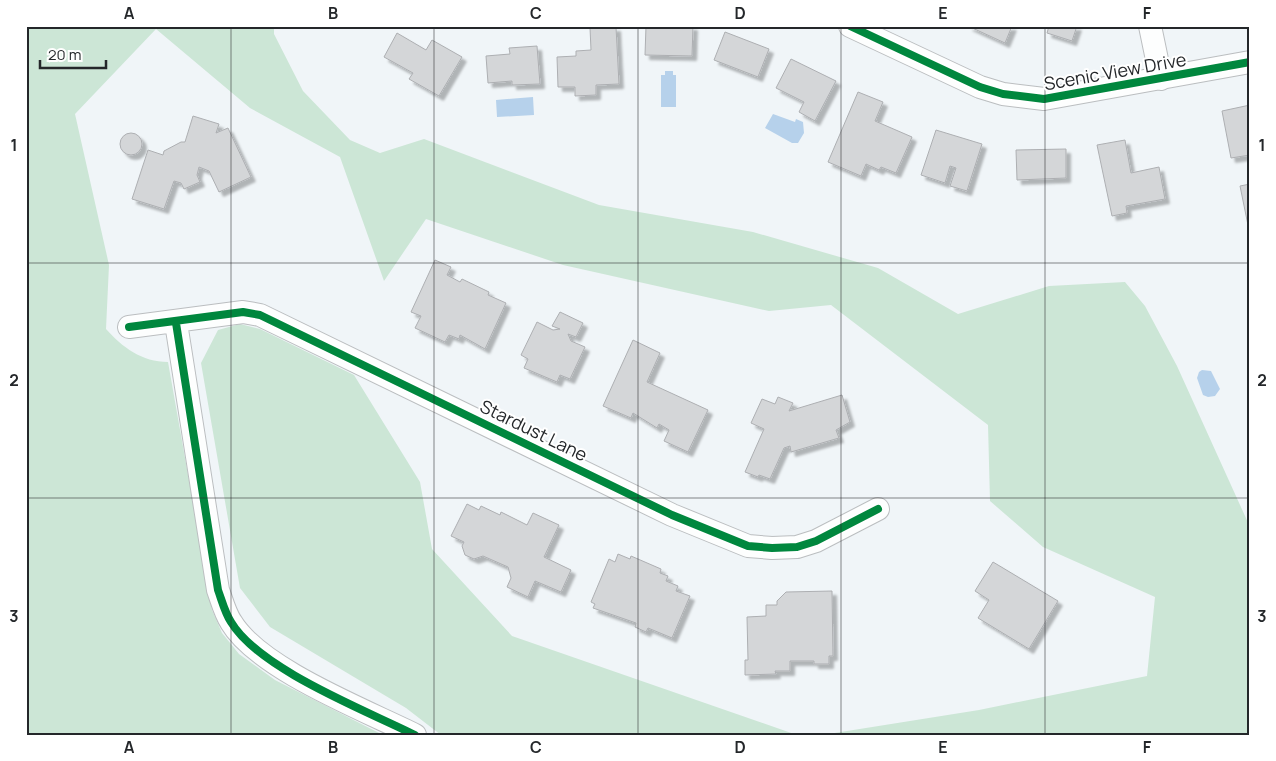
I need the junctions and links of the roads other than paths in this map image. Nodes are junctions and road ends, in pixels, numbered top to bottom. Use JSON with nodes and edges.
{"nodes":[{"id":1,"x":850,"y":26,"type":"edge"},
{"id":2,"x":1150,"y":26,"type":"edge"},
{"id":3,"x":1250,"y":62,"type":"edge"},
{"id":4,"x":1161,"y":79,"type":"junction"},
{"id":5,"x":176,"y":323,"type":"junction"},
{"id":6,"x":129,"y":327,"type":"dead end"},
{"id":7,"x":878,"y":509,"type":"dead end"},
{"id":8,"x":415,"y":735,"type":"edge"}],
"edges":[{"from":1,"to":4,"type":"street","name":"Scenic View Drive"},
{"from":2,"to":4,"type":"street"},
{"from":3,"to":4,"type":"street","name":"Scenic View Drive"},
{"from":5,"to":6,"type":"street","name":"Stardust Lane"},
{"from":5,"to":7,"type":"street","name":"Stardust Lane"},
{"from":5,"to":8,"type":"street"}]}
